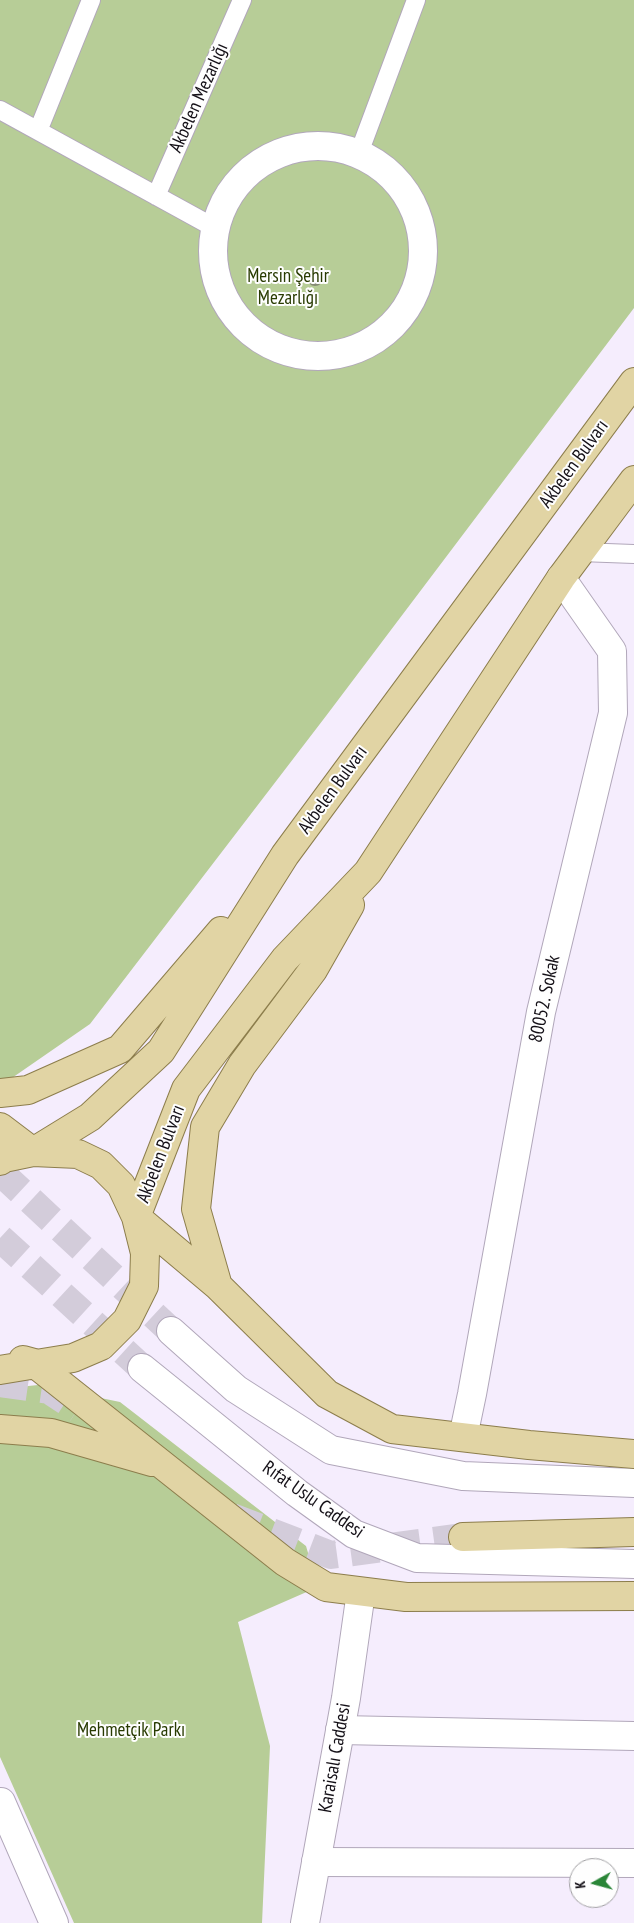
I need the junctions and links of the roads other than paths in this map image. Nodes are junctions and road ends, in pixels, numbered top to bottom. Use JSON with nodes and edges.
{"nodes":[{"id":1,"x":92,"y":0,"type":"edge"},
{"id":2,"x":242,"y":0,"type":"edge"},
{"id":3,"x":416,"y":0,"type":"edge"},
{"id":4,"x":0,"y":110,"type":"edge"},
{"id":5,"x":38,"y":131,"type":"junction"},
{"id":6,"x":359,"y":153,"type":"junction"},
{"id":7,"x":156,"y":196,"type":"junction"},
{"id":8,"x":215,"y":228,"type":"junction"},
{"id":9,"x":634,"y":382,"type":"edge"},
{"id":10,"x":634,"y":480,"type":"edge"},
{"id":11,"x":580,"y":552,"type":"junction"},
{"id":12,"x":634,"y":554,"type":"edge"},
{"id":13,"x":561,"y":578,"type":"junction"},
{"id":14,"x":285,"y":855,"type":"junction"},
{"id":15,"x":368,"y":872,"type":"junction"},
{"id":16,"x":0,"y":1093,"type":"edge"},
{"id":17,"x":0,"y":1126,"type":"edge"},
{"id":18,"x":33,"y":1152,"type":"junction"},
{"id":19,"x":2,"y":1160,"type":"edge"},
{"id":20,"x":136,"y":1217,"type":"junction"},
{"id":21,"x":218,"y":1286,"type":"junction"},
{"id":22,"x":171,"y":1331,"type":"tunnel mouth"},
{"id":23,"x":0,"y":1352,"type":"edge"},
{"id":24,"x":34,"y":1363,"type":"junction"},
{"id":25,"x":142,"y":1368,"type":"tunnel mouth"},
{"id":26,"x":0,"y":1370,"type":"edge"},
{"id":27,"x":0,"y":1429,"type":"edge"},
{"id":28,"x":462,"y":1437,"type":"junction"},
{"id":29,"x":634,"y":1454,"type":"edge"},
{"id":30,"x":165,"y":1466,"type":"junction"},
{"id":31,"x":634,"y":1482,"type":"edge"},
{"id":32,"x":634,"y":1532,"type":"edge"},
{"id":33,"x":463,"y":1537,"type":"tunnel mouth"},
{"id":34,"x":634,"y":1564,"type":"edge"},
{"id":35,"x":361,"y":1592,"type":"junction"},
{"id":36,"x":634,"y":1596,"type":"edge"},
{"id":37,"x":340,"y":1730,"type":"junction"},
{"id":38,"x":634,"y":1736,"type":"edge"},
{"id":39,"x":0,"y":1802,"type":"edge"},
{"id":40,"x":316,"y":1862,"type":"junction"},
{"id":41,"x":634,"y":1863,"type":"edge"},
{"id":42,"x":54,"y":1923,"type":"edge"},
{"id":43,"x":305,"y":1923,"type":"edge"}],
"edges":[{"from":1,"to":5,"type":"lane"},
{"from":2,"to":7,"type":"lane","name":"Akbelen Mezarlığı"},
{"from":3,"to":6,"type":"lane"},
{"from":4,"to":5,"type":"lane"},
{"from":5,"to":7,"type":"lane"},
{"from":6,"to":8,"type":"street"},
{"from":6,"to":8,"type":"street"},
{"from":7,"to":8,"type":"lane"},
{"from":9,"to":14,"type":"main road","name":"Akbelen Bulvarı"},
{"from":10,"to":11,"type":"main road","name":"Akbelen Bulvarı"},
{"from":11,"to":12,"type":"lane"},
{"from":11,"to":13,"type":"main road","name":"Akbelen Bulvarı"},
{"from":13,"to":15,"type":"main road","name":"Akbelen Bulvarı"},
{"from":13,"to":28,"type":"street","name":"80052. Sokak"},
{"from":14,"to":16,"type":"main road"},
{"from":14,"to":18,"type":"main road","name":"Akbelen Bulvarı"},
{"from":15,"to":20,"type":"main road","name":"Akbelen Bulvarı"},
{"from":15,"to":21,"type":"main road"},
{"from":17,"to":18,"type":"main road"},
{"from":18,"to":19,"type":"main road","name":"Akbelen Bulvarı"},
{"from":18,"to":20,"type":"main road"},
{"from":20,"to":21,"type":"main road"},
{"from":20,"to":24,"type":"main road","name":"Akbelen Bulvarı"},
{"from":21,"to":28,"type":"main road"},
{"from":22,"to":31,"type":"street"},
{"from":23,"to":24,"type":"main road"},
{"from":24,"to":26,"type":"main road"},
{"from":24,"to":30,"type":"main road"},
{"from":25,"to":34,"type":"street","name":"Rıfat Uslu Caddesi"},
{"from":27,"to":30,"type":"main road"},
{"from":28,"to":29,"type":"main road"},
{"from":30,"to":35,"type":"main road"},
{"from":32,"to":33,"type":"main road"},
{"from":35,"to":36,"type":"main road"},
{"from":35,"to":37,"type":"street","name":"Karaisalı Caddesi"},
{"from":37,"to":38,"type":"street"},
{"from":37,"to":40,"type":"street","name":"Karaisalı Caddesi"},
{"from":39,"to":42,"type":"street"},
{"from":40,"to":41,"type":"street"},
{"from":40,"to":43,"type":"street","name":"Karaisalı Caddesi"}]}
